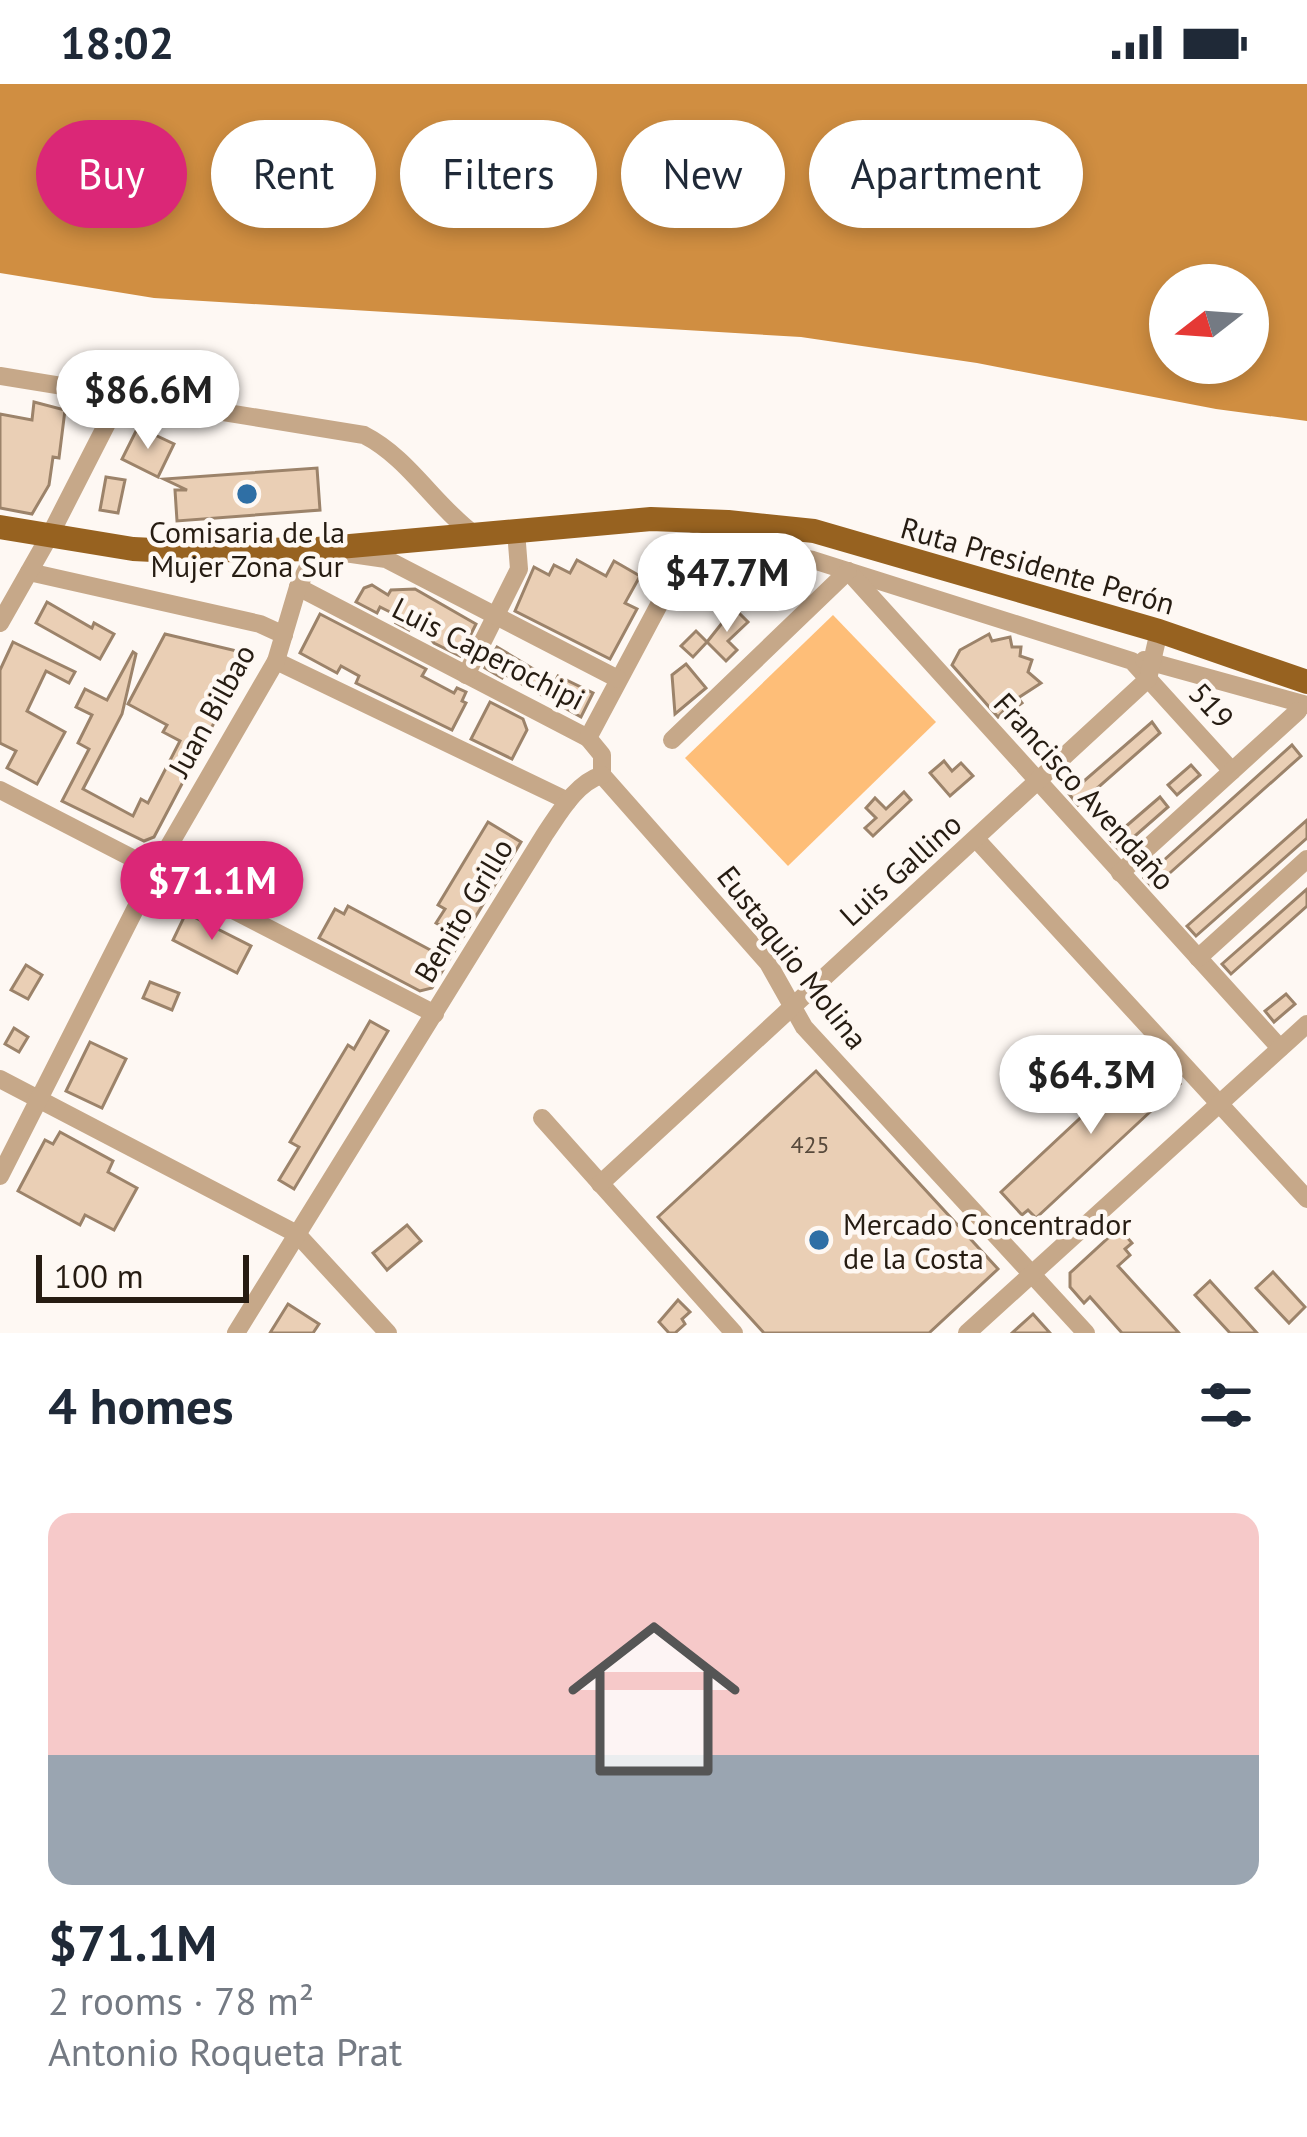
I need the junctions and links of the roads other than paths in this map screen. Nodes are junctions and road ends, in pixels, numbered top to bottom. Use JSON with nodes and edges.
{"nodes":[{"id":1,"x":0,"y":376,"type":"edge"},
{"id":2,"x":121,"y":396,"type":"junction"},
{"id":3,"x":700,"y":520,"type":"junction"},
{"id":4,"x":0,"y":527,"type":"edge"},
{"id":5,"x":516,"y":531,"type":"junction"},
{"id":6,"x":50,"y":535,"type":"junction"},
{"id":7,"x":475,"y":535,"type":"junction"},
{"id":8,"x":317,"y":549,"type":"junction"},
{"id":9,"x":690,"y":550,"type":"junction"},
{"id":10,"x":28,"y":572,"type":"junction"},
{"id":11,"x":848,"y":572,"type":"junction"},
{"id":12,"x":298,"y":587,"type":"junction"},
{"id":13,"x":497,"y":616,"type":"junction"},
{"id":14,"x":0,"y":623,"type":"edge"},
{"id":15,"x":1159,"y":631,"type":"junction"},
{"id":16,"x":284,"y":635,"type":"junction"},
{"id":17,"x":276,"y":661,"type":"junction"},
{"id":18,"x":1151,"y":669,"type":"junction"},
{"id":19,"x":466,"y":675,"type":"junction"},
{"id":20,"x":618,"y":680,"type":"junction"},
{"id":21,"x":1302,"y":700,"type":"edge"},
{"id":22,"x":588,"y":738,"type":"junction"},
{"id":23,"x":671,"y":740,"type":"dead end"},
{"id":24,"x":1232,"y":772,"type":"junction"},
{"id":25,"x":602,"y":775,"type":"junction"},
{"id":26,"x":1037,"y":784,"type":"junction"},
{"id":27,"x":0,"y":790,"type":"edge"},
{"id":28,"x":568,"y":802,"type":"junction"},
{"id":29,"x":976,"y":839,"type":"junction"},
{"id":30,"x":1307,"y":859,"type":"edge"},
{"id":31,"x":155,"y":870,"type":"junction"},
{"id":32,"x":1120,"y":873,"type":"junction"},
{"id":33,"x":1198,"y":958,"type":"junction"},
{"id":34,"x":793,"y":1006,"type":"junction"},
{"id":35,"x":435,"y":1014,"type":"junction"},
{"id":36,"x":1307,"y":1024,"type":"edge"},
{"id":37,"x":1280,"y":1048,"type":"junction"},
{"id":38,"x":0,"y":1079,"type":"edge"},
{"id":39,"x":39,"y":1099,"type":"junction"},
{"id":40,"x":1221,"y":1102,"type":"junction"},
{"id":41,"x":542,"y":1118,"type":"dead end"},
{"id":42,"x":0,"y":1176,"type":"edge"},
{"id":43,"x":600,"y":1184,"type":"junction"},
{"id":44,"x":1307,"y":1198,"type":"edge"},
{"id":45,"x":297,"y":1234,"type":"junction"},
{"id":46,"x":1032,"y":1274,"type":"junction"},
{"id":47,"x":236,"y":1333,"type":"edge"},
{"id":48,"x":388,"y":1333,"type":"edge"},
{"id":49,"x":734,"y":1333,"type":"edge"},
{"id":50,"x":967,"y":1333,"type":"edge"},
{"id":51,"x":1086,"y":1333,"type":"edge"}],
"edges":[{"from":1,"to":2,"type":"street"},
{"from":2,"to":6,"type":"street"},
{"from":2,"to":7,"type":"street"},
{"from":3,"to":5,"type":"main road","name":"Ruta Presidente Perón"},
{"from":3,"to":9,"type":"street"},
{"from":3,"to":15,"type":"main road","name":"Ruta Presidente Perón"},
{"from":4,"to":6,"type":"main road"},
{"from":5,"to":7,"type":"main road","name":"Ruta Presidente Perón"},
{"from":5,"to":13,"type":"street"},
{"from":6,"to":8,"type":"main road"},
{"from":6,"to":10,"type":"street"},
{"from":7,"to":8,"type":"main road","name":"Ruta Presidente Perón"},
{"from":8,"to":12,"type":"street","name":"Juan Bilbao"},
{"from":8,"to":13,"type":"street"},
{"from":9,"to":11,"type":"street"},
{"from":9,"to":20,"type":"street"},
{"from":10,"to":14,"type":"street"},
{"from":10,"to":16,"type":"street"},
{"from":11,"to":18,"type":"street"},
{"from":11,"to":23,"type":"street"},
{"from":11,"to":26,"type":"street","name":"Francisco Avendaño"},
{"from":12,"to":16,"type":"street","name":"Juan Bilbao"},
{"from":12,"to":19,"type":"street","name":"Luis Caperochipi"},
{"from":13,"to":19,"type":"street"},
{"from":13,"to":20,"type":"street"},
{"from":15,"to":18,"type":"street"},
{"from":15,"to":21,"type":"main road","name":"Ruta Presidente Perón"},
{"from":16,"to":17,"type":"street","name":"Juan Bilbao"},
{"from":17,"to":28,"type":"street"},
{"from":17,"to":31,"type":"street","name":"Juan Bilbao"},
{"from":18,"to":21,"type":"street"},
{"from":18,"to":24,"type":"street","name":"519"},
{"from":18,"to":26,"type":"street","name":"Luis Gallino"},
{"from":19,"to":22,"type":"street","name":"Luis Caperochipi"},
{"from":20,"to":22,"type":"street"},
{"from":21,"to":24,"type":"street"},
{"from":22,"to":25,"type":"street"},
{"from":24,"to":32,"type":"street"},
{"from":25,"to":28,"type":"street","name":"Benito Grillo"},
{"from":25,"to":34,"type":"street","name":"Eustaquio Molina"},
{"from":26,"to":29,"type":"street","name":"Luis Gallino"},
{"from":26,"to":32,"type":"street","name":"Francisco Avendaño"},
{"from":27,"to":31,"type":"street"},
{"from":28,"to":35,"type":"street","name":"Benito Grillo"},
{"from":29,"to":34,"type":"street","name":"Luis Gallino"},
{"from":29,"to":40,"type":"street"},
{"from":30,"to":33,"type":"street"},
{"from":31,"to":35,"type":"street"},
{"from":31,"to":39,"type":"street","name":"Juan Bilbao"},
{"from":32,"to":33,"type":"street","name":"Francisco Avendaño"},
{"from":33,"to":37,"type":"street","name":"Francisco Avendaño"},
{"from":34,"to":43,"type":"street","name":"Luis Gallino"},
{"from":34,"to":46,"type":"street","name":"Eustaquio Molina"},
{"from":35,"to":45,"type":"street","name":"Benito Grillo"},
{"from":36,"to":37,"type":"street"},
{"from":37,"to":40,"type":"street"},
{"from":38,"to":39,"type":"street"},
{"from":39,"to":42,"type":"street","name":"Juan Bilbao"},
{"from":39,"to":45,"type":"street"},
{"from":40,"to":44,"type":"street"},
{"from":40,"to":46,"type":"street"},
{"from":41,"to":43,"type":"street"},
{"from":43,"to":49,"type":"street"},
{"from":45,"to":47,"type":"street","name":"Benito Grillo"},
{"from":45,"to":48,"type":"street"},
{"from":46,"to":50,"type":"street"},
{"from":46,"to":51,"type":"street","name":"Eustaquio Molina"}]}
